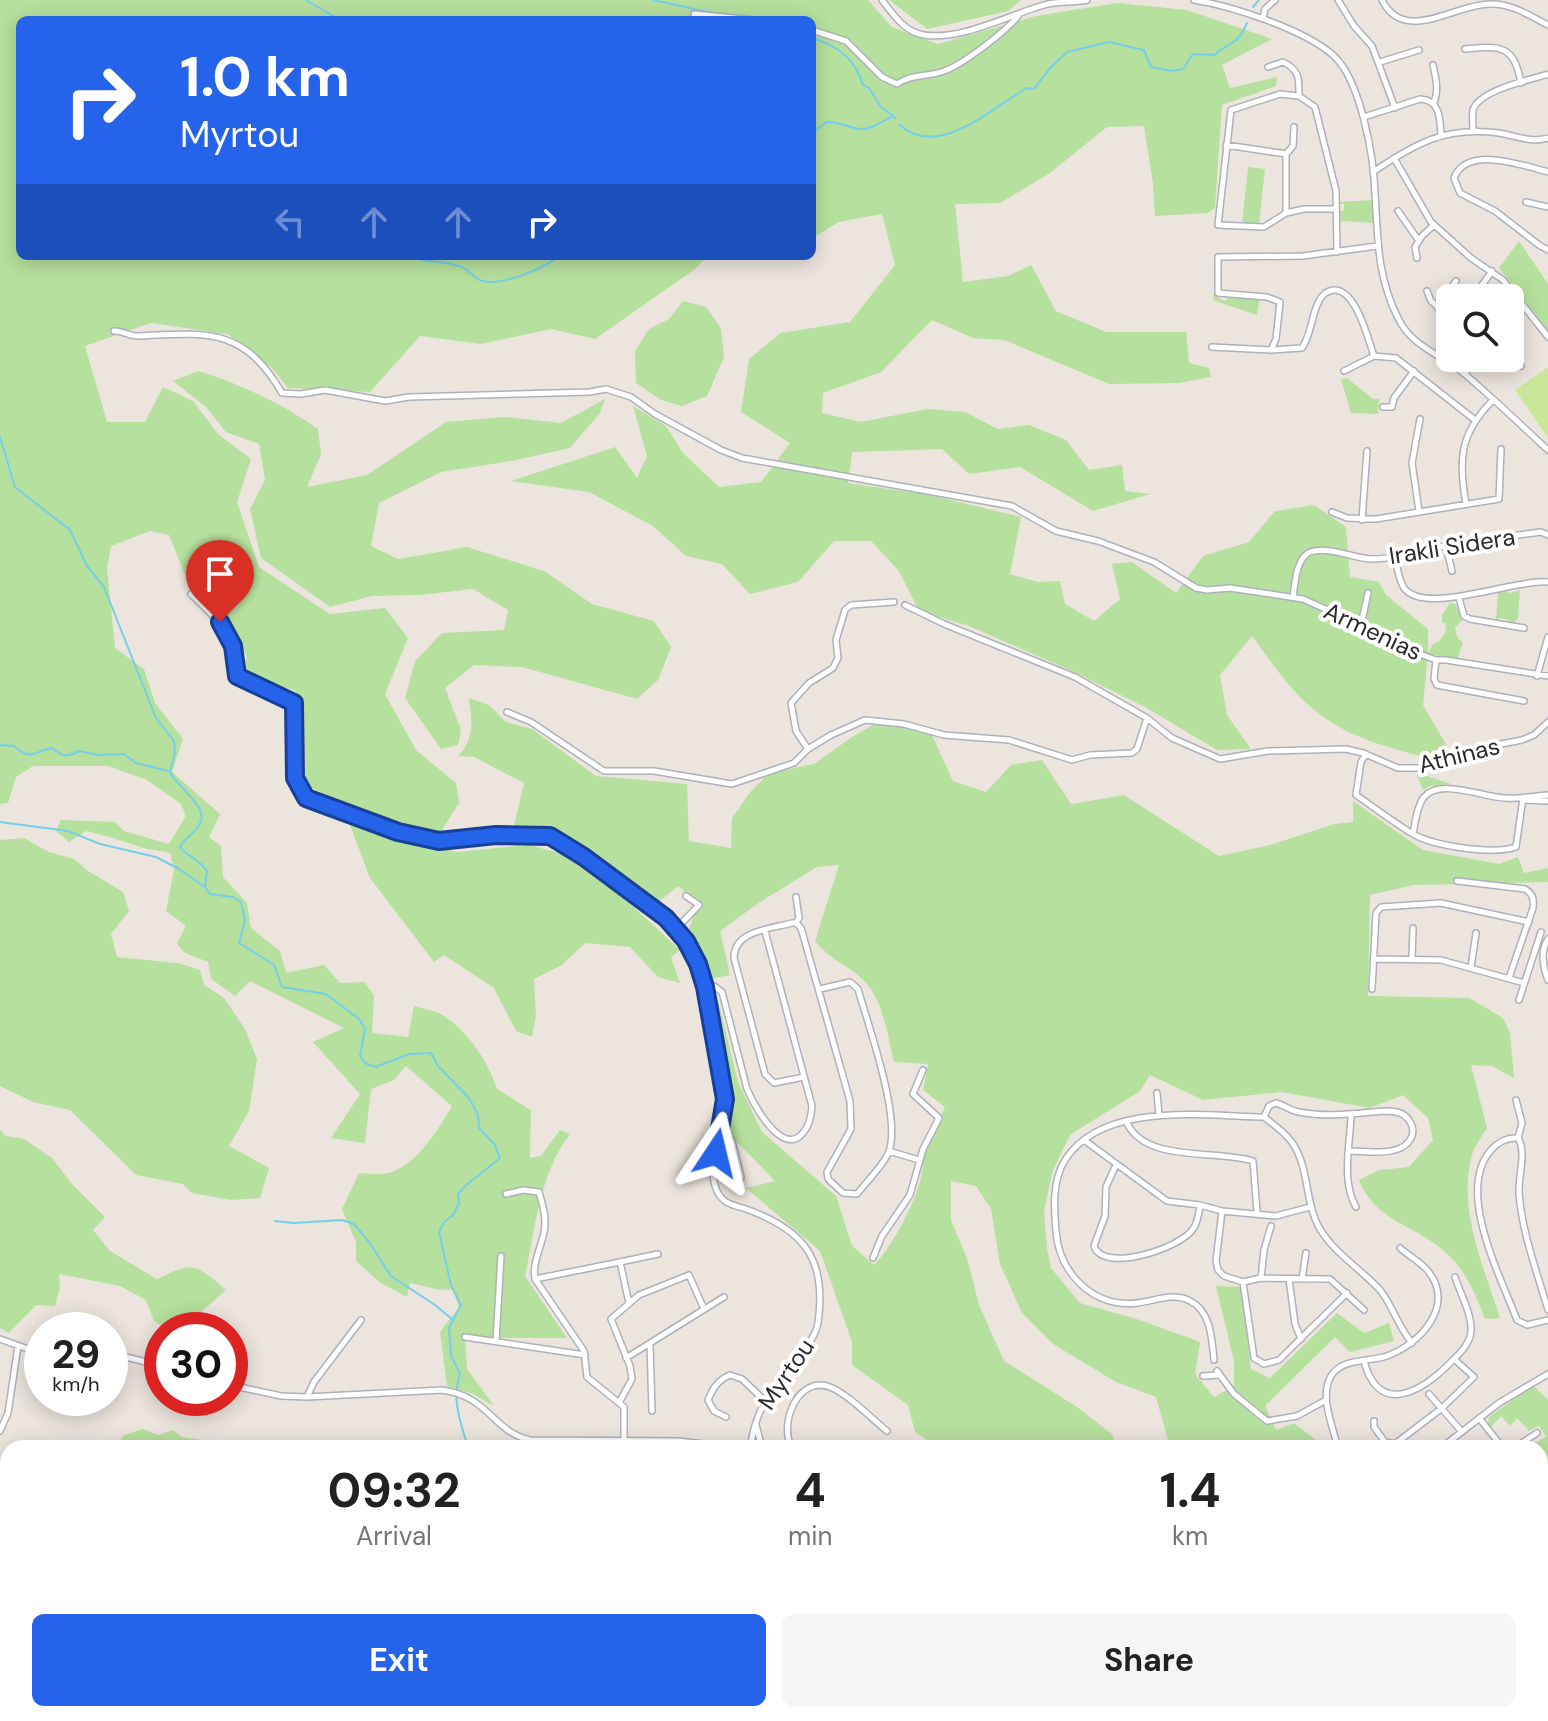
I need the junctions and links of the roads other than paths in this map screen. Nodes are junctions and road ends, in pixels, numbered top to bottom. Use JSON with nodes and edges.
{"nodes":[{"id":1,"x":882,"y":0,"type":"edge"},
{"id":2,"x":1087,"y":0,"type":"edge"},
{"id":3,"x":1194,"y":0,"type":"edge"},
{"id":4,"x":1275,"y":0,"type":"edge"},
{"id":5,"x":1338,"y":0,"type":"edge"},
{"id":6,"x":1382,"y":0,"type":"edge"},
{"id":7,"x":694,"y":14,"type":"dead end"},
{"id":8,"x":1019,"y":15,"type":"junction"},
{"id":9,"x":714,"y":16,"type":"edge"},
{"id":10,"x":1263,"y":18,"type":"junction"},
{"id":11,"x":1548,"y":25,"type":"edge"},
{"id":12,"x":816,"y":31,"type":"edge"},
{"id":13,"x":1465,"y":49,"type":"dead end"},
{"id":14,"x":1419,"y":50,"type":"dead end"},
{"id":15,"x":1380,"y":62,"type":"junction"},
{"id":16,"x":1433,"y":65,"type":"dead end"},
{"id":17,"x":1268,"y":67,"type":"dead end"},
{"id":18,"x":1548,"y":74,"type":"edge"},
{"id":19,"x":1521,"y":83,"type":"junction"},
{"id":20,"x":1299,"y":96,"type":"junction"},
{"id":21,"x":1434,"y":103,"type":"junction"},
{"id":22,"x":1395,"y":108,"type":"junction"},
{"id":23,"x":1364,"y":117,"type":"junction"},
{"id":24,"x":1294,"y":127,"type":"dead end"},
{"id":25,"x":1473,"y":130,"type":"junction"},
{"id":26,"x":1441,"y":135,"type":"junction"},
{"id":27,"x":1548,"y":138,"type":"edge"},
{"id":28,"x":1226,"y":145,"type":"junction"},
{"id":29,"x":1286,"y":154,"type":"junction"},
{"id":30,"x":1394,"y":158,"type":"junction"},
{"id":31,"x":1373,"y":172,"type":"junction"},
{"id":32,"x":1548,"y":172,"type":"edge"},
{"id":33,"x":1526,"y":202,"type":"dead end"},
{"id":34,"x":1548,"y":207,"type":"edge"},
{"id":35,"x":1336,"y":209,"type":"junction"},
{"id":36,"x":1398,"y":211,"type":"dead end"},
{"id":37,"x":1286,"y":213,"type":"junction"},
{"id":38,"x":1434,"y":225,"type":"junction"},
{"id":39,"x":1419,"y":241,"type":"junction"},
{"id":40,"x":1377,"y":246,"type":"junction"},
{"id":41,"x":1548,"y":250,"type":"edge"},
{"id":42,"x":1337,"y":252,"type":"junction"},
{"id":43,"x":1417,"y":258,"type":"dead end"},
{"id":44,"x":1492,"y":271,"type":"junction"},
{"id":45,"x":1456,"y":281,"type":"dead end"},
{"id":46,"x":1454,"y":284,"type":"edge"},
{"id":47,"x":1483,"y":284,"type":"edge"},
{"id":48,"x":1506,"y":284,"type":"edge"},
{"id":49,"x":1427,"y":291,"type":"dead end"},
{"id":50,"x":1436,"y":306,"type":"edge"},
{"id":51,"x":1524,"y":307,"type":"edge"},
{"id":52,"x":114,"y":331,"type":"dead end"},
{"id":53,"x":1548,"y":337,"type":"edge"},
{"id":54,"x":1212,"y":347,"type":"dead end"},
{"id":55,"x":1271,"y":350,"type":"junction"},
{"id":56,"x":1374,"y":356,"type":"junction"},
{"id":57,"x":1344,"y":371,"type":"dead end"},
{"id":58,"x":1414,"y":371,"type":"junction"},
{"id":59,"x":1465,"y":373,"type":"joint"},
{"id":60,"x":1493,"y":400,"type":"junction"},
{"id":61,"x":1383,"y":407,"type":"dead end"},
{"id":62,"x":1420,"y":419,"type":"dead end"},
{"id":63,"x":1475,"y":420,"type":"junction"},
{"id":64,"x":1501,"y":449,"type":"dead end"},
{"id":65,"x":1548,"y":450,"type":"edge"},
{"id":66,"x":1367,"y":451,"type":"dead end"},
{"id":67,"x":1466,"y":504,"type":"junction"},
{"id":68,"x":1419,"y":511,"type":"junction"},
{"id":69,"x":1332,"y":512,"type":"dead end"},
{"id":70,"x":1362,"y":520,"type":"junction"},
{"id":71,"x":1548,"y":535,"type":"edge"},
{"id":72,"x":1446,"y":546,"type":"junction"},
{"id":73,"x":1395,"y":558,"type":"junction"},
{"id":74,"x":1452,"y":571,"type":"dead end"},
{"id":75,"x":1548,"y":582,"type":"edge"},
{"id":76,"x":1368,"y":593,"type":"dead end"},
{"id":77,"x":191,"y":594,"type":"dead end"},
{"id":78,"x":1293,"y":597,"type":"junction"},
{"id":79,"x":1459,"y":598,"type":"junction"},
{"id":80,"x":894,"y":602,"type":"dead end"},
{"id":81,"x":905,"y":605,"type":"dead end"},
{"id":82,"x":1361,"y":625,"type":"junction"},
{"id":83,"x":1524,"y":628,"type":"dead end"},
{"id":84,"x":1548,"y":637,"type":"edge"},
{"id":85,"x":1436,"y":660,"type":"junction"},
{"id":86,"x":1537,"y":676,"type":"junction"},
{"id":87,"x":1548,"y":676,"type":"edge"},
{"id":88,"x":1524,"y":701,"type":"dead end"},
{"id":89,"x":507,"y":712,"type":"dead end"},
{"id":90,"x":1147,"y":718,"type":"junction"},
{"id":91,"x":1548,"y":722,"type":"edge"},
{"id":92,"x":808,"y":749,"type":"junction"},
{"id":93,"x":1366,"y":754,"type":"junction"},
{"id":94,"x":1547,"y":798,"type":"edge"},
{"id":95,"x":1523,"y":799,"type":"junction"},
{"id":96,"x":1413,"y":834,"type":"junction"},
{"id":97,"x":1457,"y":881,"type":"dead end"},
{"id":98,"x":686,"y":896,"type":"dead end"},
{"id":99,"x":796,"y":897,"type":"dead end"},
{"id":100,"x":1529,"y":922,"type":"junction"},
{"id":101,"x":796,"y":923,"type":"junction"},
{"id":102,"x":1413,"y":928,"type":"dead end"},
{"id":103,"x":676,"y":929,"type":"junction"},
{"id":104,"x":765,"y":931,"type":"junction"},
{"id":105,"x":1541,"y":932,"type":"dead end"},
{"id":106,"x":1476,"y":933,"type":"dead end"},
{"id":107,"x":1548,"y":939,"type":"edge"},
{"id":108,"x":1540,"y":944,"type":"junction"},
{"id":109,"x":1412,"y":958,"type":"junction"},
{"id":110,"x":1375,"y":959,"type":"junction"},
{"id":111,"x":1471,"y":967,"type":"junction"},
{"id":112,"x":1509,"y":978,"type":"junction"},
{"id":113,"x":1548,"y":980,"type":"edge"},
{"id":114,"x":1524,"y":983,"type":"junction"},
{"id":115,"x":705,"y":987,"type":"junction"},
{"id":116,"x":820,"y":989,"type":"junction"},
{"id":117,"x":1372,"y":989,"type":"dead end"},
{"id":118,"x":1519,"y":1000,"type":"dead end"},
{"id":119,"x":923,"y":1070,"type":"dead end"},
{"id":120,"x":804,"y":1077,"type":"junction"},
{"id":121,"x":1157,"y":1093,"type":"dead end"},
{"id":122,"x":1516,"y":1100,"type":"dead end"},
{"id":123,"x":1159,"y":1115,"type":"junction"},
{"id":124,"x":1351,"y":1116,"type":"junction"},
{"id":125,"x":1264,"y":1117,"type":"junction"},
{"id":126,"x":1126,"y":1121,"type":"junction"},
{"id":127,"x":719,"y":1136,"type":"junction"},
{"id":128,"x":1518,"y":1138,"type":"junction"},
{"id":129,"x":1084,"y":1140,"type":"junction"},
{"id":130,"x":889,"y":1151,"type":"junction"},
{"id":131,"x":1349,"y":1151,"type":"junction"},
{"id":132,"x":919,"y":1160,"type":"junction"},
{"id":133,"x":1116,"y":1165,"type":"junction"},
{"id":134,"x":741,"y":1177,"type":"dead end"},
{"id":135,"x":506,"y":1194,"type":"dead end"},
{"id":136,"x":1200,"y":1205,"type":"junction"},
{"id":137,"x":1310,"y":1207,"type":"junction"},
{"id":138,"x":1356,"y":1207,"type":"dead end"},
{"id":139,"x":1222,"y":1211,"type":"junction"},
{"id":140,"x":1257,"y":1212,"type":"junction"},
{"id":141,"x":1271,"y":1226,"type":"dead end"},
{"id":142,"x":1400,"y":1248,"type":"dead end"},
{"id":143,"x":1306,"y":1253,"type":"dead end"},
{"id":144,"x":658,"y":1254,"type":"dead end"},
{"id":145,"x":501,"y":1256,"type":"dead end"},
{"id":146,"x":873,"y":1258,"type":"dead end"},
{"id":147,"x":620,"y":1262,"type":"junction"},
{"id":148,"x":1455,"y":1277,"type":"dead end"},
{"id":149,"x":1261,"y":1278,"type":"junction"},
{"id":150,"x":535,"y":1279,"type":"junction"},
{"id":151,"x":1289,"y":1279,"type":"junction"},
{"id":152,"x":1302,"y":1279,"type":"junction"},
{"id":153,"x":1243,"y":1282,"type":"junction"},
{"id":154,"x":1347,"y":1293,"type":"junction"},
{"id":155,"x":724,"y":1297,"type":"dead end"},
{"id":156,"x":629,"y":1303,"type":"junction"},
{"id":157,"x":704,"y":1309,"type":"junction"},
{"id":158,"x":1364,"y":1310,"type":"dead end"},
{"id":159,"x":1548,"y":1310,"type":"edge"},
{"id":160,"x":361,"y":1320,"type":"dead end"},
{"id":161,"x":1548,"y":1320,"type":"edge"},
{"id":162,"x":465,"y":1337,"type":"dead end"},
{"id":163,"x":0,"y":1339,"type":"edge"},
{"id":164,"x":1301,"y":1339,"type":"junction"},
{"id":165,"x":496,"y":1341,"type":"junction"},
{"id":166,"x":650,"y":1343,"type":"junction"},
{"id":167,"x":1412,"y":1343,"type":"junction"},
{"id":168,"x":18,"y":1346,"type":"junction"},
{"id":169,"x":24,"y":1348,"type":"edge"},
{"id":170,"x":585,"y":1355,"type":"junction"},
{"id":171,"x":626,"y":1358,"type":"junction"},
{"id":172,"x":1454,"y":1359,"type":"junction"},
{"id":173,"x":1214,"y":1360,"type":"dead end"},
{"id":174,"x":1364,"y":1361,"type":"junction"},
{"id":175,"x":1548,"y":1374,"type":"edge"},
{"id":176,"x":1203,"y":1376,"type":"dead end"},
{"id":177,"x":248,"y":1389,"type":"edge"},
{"id":178,"x":1429,"y":1394,"type":"dead end"},
{"id":179,"x":307,"y":1397,"type":"junction"},
{"id":180,"x":1326,"y":1400,"type":"junction"},
{"id":181,"x":620,"y":1401,"type":"junction"},
{"id":182,"x":765,"y":1401,"type":"junction"},
{"id":183,"x":1442,"y":1408,"type":"junction"},
{"id":184,"x":652,"y":1411,"type":"dead end"},
{"id":185,"x":726,"y":1417,"type":"dead end"},
{"id":186,"x":1479,"y":1418,"type":"junction"},
{"id":187,"x":755,"y":1421,"type":"junction"},
{"id":188,"x":1374,"y":1421,"type":"dead end"},
{"id":189,"x":0,"y":1431,"type":"edge"},
{"id":190,"x":887,"y":1431,"type":"dead end"},
{"id":191,"x":1462,"y":1432,"type":"junction"},
{"id":192,"x":1537,"y":1433,"type":"dead end"},
{"id":193,"x":557,"y":1440,"type":"edge"},
{"id":194,"x":624,"y":1440,"type":"edge"},
{"id":195,"x":751,"y":1440,"type":"edge"},
{"id":196,"x":760,"y":1440,"type":"edge"},
{"id":197,"x":788,"y":1440,"type":"edge"},
{"id":198,"x":1336,"y":1440,"type":"edge"},
{"id":199,"x":1384,"y":1440,"type":"edge"},
{"id":200,"x":1400,"y":1440,"type":"edge"},
{"id":201,"x":1452,"y":1440,"type":"edge"},
{"id":202,"x":1497,"y":1440,"type":"edge"},
{"id":203,"x":1526,"y":1440,"type":"edge"}],
"edges":[{"from":1,"to":8,"type":"street"},
{"from":2,"to":8,"type":"street"},
{"from":3,"to":10,"type":"street"},
{"from":4,"to":10,"type":"street"},
{"from":5,"to":15,"type":"street"},
{"from":6,"to":11,"type":"street"},
{"from":7,"to":9,"type":"street"},
{"from":8,"to":12,"type":"street"},
{"from":10,"to":23,"type":"street"},
{"from":13,"to":19,"type":"street"},
{"from":14,"to":15,"type":"street"},
{"from":15,"to":22,"type":"street"},
{"from":16,"to":21,"type":"street"},
{"from":17,"to":20,"type":"street"},
{"from":18,"to":19,"type":"street"},
{"from":19,"to":25,"type":"street"},
{"from":20,"to":28,"type":"street"},
{"from":20,"to":35,"type":"street"},
{"from":21,"to":22,"type":"street"},
{"from":21,"to":26,"type":"street"},
{"from":22,"to":23,"type":"street"},
{"from":23,"to":31,"type":"street"},
{"from":24,"to":29,"type":"street"},
{"from":25,"to":26,"type":"street"},
{"from":25,"to":27,"type":"street"},
{"from":26,"to":30,"type":"street"},
{"from":28,"to":29,"type":"street"},
{"from":28,"to":37,"type":"street"},
{"from":29,"to":37,"type":"street"},
{"from":30,"to":31,"type":"street"},
{"from":30,"to":38,"type":"street"},
{"from":31,"to":40,"type":"street"},
{"from":32,"to":41,"type":"street"},
{"from":33,"to":34,"type":"street"},
{"from":35,"to":37,"type":"street"},
{"from":35,"to":42,"type":"street"},
{"from":36,"to":39,"type":"street"},
{"from":38,"to":39,"type":"street"},
{"from":38,"to":44,"type":"street"},
{"from":39,"to":43,"type":"street"},
{"from":40,"to":42,"type":"street"},
{"from":40,"to":59,"type":"street"},
{"from":42,"to":55,"type":"street"},
{"from":44,"to":47,"type":"street"},
{"from":44,"to":48,"type":"street"},
{"from":45,"to":46,"type":"street"},
{"from":49,"to":50,"type":"street"},
{"from":51,"to":53,"type":"street"},
{"from":52,"to":78,"type":"street","name":"Armenias"},
{"from":54,"to":55,"type":"street"},
{"from":55,"to":56,"type":"street"},
{"from":56,"to":57,"type":"street"},
{"from":56,"to":58,"type":"street"},
{"from":58,"to":61,"type":"street"},
{"from":58,"to":63,"type":"street"},
{"from":59,"to":60,"type":"street"},
{"from":60,"to":63,"type":"street"},
{"from":60,"to":65,"type":"street"},
{"from":62,"to":68,"type":"street"},
{"from":63,"to":67,"type":"street"},
{"from":64,"to":67,"type":"street"},
{"from":66,"to":70,"type":"street"},
{"from":67,"to":68,"type":"street"},
{"from":68,"to":70,"type":"street"},
{"from":69,"to":70,"type":"street"},
{"from":71,"to":72,"type":"street","name":"Irakli Sidera"},
{"from":72,"to":73,"type":"street","name":"Irakli Sidera"},
{"from":72,"to":74,"type":"street"},
{"from":73,"to":78,"type":"street","name":"Irakli Sidera"},
{"from":73,"to":79,"type":"street"},
{"from":75,"to":79,"type":"street"},
{"from":76,"to":82,"type":"street"},
{"from":77,"to":103,"type":"street","name":"Myrtou"},
{"from":78,"to":82,"type":"street","name":"Armenias"},
{"from":79,"to":83,"type":"street"},
{"from":80,"to":92,"type":"street"},
{"from":81,"to":90,"type":"street","name":"Athinas"},
{"from":82,"to":85,"type":"street","name":"Armenias"},
{"from":84,"to":86,"type":"street"},
{"from":85,"to":86,"type":"street","name":"Armenias"},
{"from":85,"to":88,"type":"street"},
{"from":86,"to":87,"type":"street","name":"Armenias"},
{"from":89,"to":92,"type":"street"},
{"from":90,"to":92,"type":"street"},
{"from":90,"to":93,"type":"street","name":"Athinas"},
{"from":91,"to":93,"type":"street","name":"Athinas"},
{"from":93,"to":96,"type":"street"},
{"from":94,"to":95,"type":"street"},
{"from":95,"to":96,"type":"street"},
{"from":95,"to":96,"type":"street"},
{"from":97,"to":100,"type":"street"},
{"from":98,"to":103,"type":"street"},
{"from":99,"to":101,"type":"street"},
{"from":100,"to":110,"type":"street"},
{"from":100,"to":112,"type":"street"},
{"from":101,"to":104,"type":"street"},
{"from":101,"to":116,"type":"street"},
{"from":102,"to":109,"type":"street"},
{"from":103,"to":115,"type":"street","name":"Myrtou"},
{"from":104,"to":120,"type":"street"},
{"from":104,"to":120,"type":"street"},
{"from":105,"to":108,"type":"street"},
{"from":106,"to":111,"type":"street"},
{"from":107,"to":108,"type":"street"},
{"from":108,"to":113,"type":"street"},
{"from":108,"to":114,"type":"street"},
{"from":109,"to":110,"type":"street"},
{"from":109,"to":111,"type":"street"},
{"from":110,"to":117,"type":"street"},
{"from":111,"to":112,"type":"street"},
{"from":112,"to":114,"type":"street"},
{"from":114,"to":118,"type":"street"},
{"from":115,"to":120,"type":"street"},
{"from":115,"to":127,"type":"street","name":"Myrtou"},
{"from":116,"to":130,"type":"street"},
{"from":116,"to":130,"type":"street"},
{"from":119,"to":132,"type":"street"},
{"from":121,"to":123,"type":"street"},
{"from":122,"to":128,"type":"street"},
{"from":123,"to":125,"type":"street"},
{"from":123,"to":126,"type":"street"},
{"from":124,"to":125,"type":"street"},
{"from":124,"to":131,"type":"street"},
{"from":124,"to":131,"type":"street"},
{"from":125,"to":137,"type":"street"},
{"from":126,"to":129,"type":"street"},
{"from":126,"to":140,"type":"street"},
{"from":127,"to":134,"type":"street"},
{"from":127,"to":182,"type":"street","name":"Myrtou"},
{"from":128,"to":159,"type":"street"},
{"from":128,"to":161,"type":"street"},
{"from":129,"to":133,"type":"street"},
{"from":129,"to":173,"type":"street"},
{"from":130,"to":132,"type":"street"},
{"from":131,"to":138,"type":"street"},
{"from":132,"to":146,"type":"street"},
{"from":133,"to":136,"type":"street"},
{"from":133,"to":136,"type":"street"},
{"from":135,"to":150,"type":"street"},
{"from":136,"to":139,"type":"street"},
{"from":137,"to":140,"type":"street"},
{"from":137,"to":167,"type":"street"},
{"from":139,"to":140,"type":"street"},
{"from":139,"to":153,"type":"street"},
{"from":141,"to":149,"type":"street"},
{"from":142,"to":167,"type":"street"},
{"from":143,"to":152,"type":"street"},
{"from":144,"to":147,"type":"street"},
{"from":145,"to":165,"type":"street"},
{"from":147,"to":150,"type":"street"},
{"from":147,"to":156,"type":"street"},
{"from":148,"to":172,"type":"street"},
{"from":149,"to":151,"type":"street"},
{"from":149,"to":153,"type":"street"},
{"from":150,"to":170,"type":"street"},
{"from":151,"to":152,"type":"street"},
{"from":151,"to":164,"type":"street"},
{"from":152,"to":154,"type":"street"},
{"from":153,"to":164,"type":"street"},
{"from":154,"to":158,"type":"street"},
{"from":154,"to":164,"type":"street"},
{"from":155,"to":157,"type":"street"},
{"from":156,"to":157,"type":"street"},
{"from":156,"to":171,"type":"street"},
{"from":157,"to":166,"type":"street"},
{"from":160,"to":179,"type":"street"},
{"from":162,"to":165,"type":"street"},
{"from":163,"to":168,"type":"street"},
{"from":165,"to":170,"type":"street"},
{"from":166,"to":171,"type":"street"},
{"from":166,"to":184,"type":"street"},
{"from":167,"to":174,"type":"street"},
{"from":168,"to":169,"type":"street"},
{"from":168,"to":189,"type":"street"},
{"from":170,"to":181,"type":"street"},
{"from":171,"to":181,"type":"street"},
{"from":172,"to":174,"type":"street"},
{"from":172,"to":183,"type":"street"},
{"from":174,"to":180,"type":"street"},
{"from":175,"to":186,"type":"street"},
{"from":176,"to":180,"type":"street"},
{"from":177,"to":179,"type":"street"},
{"from":178,"to":183,"type":"street"},
{"from":179,"to":193,"type":"street"},
{"from":180,"to":198,"type":"street"},
{"from":181,"to":194,"type":"street"},
{"from":182,"to":185,"type":"street"},
{"from":182,"to":187,"type":"street","name":"Myrtou"},
{"from":183,"to":191,"type":"street"},
{"from":183,"to":200,"type":"street"},
{"from":186,"to":191,"type":"street"},
{"from":186,"to":202,"type":"street"},
{"from":187,"to":195,"type":"street","name":"Myrtou"},
{"from":187,"to":196,"type":"street"},
{"from":188,"to":199,"type":"street"},
{"from":190,"to":197,"type":"street"},
{"from":191,"to":201,"type":"street"},
{"from":192,"to":203,"type":"street"}]}
